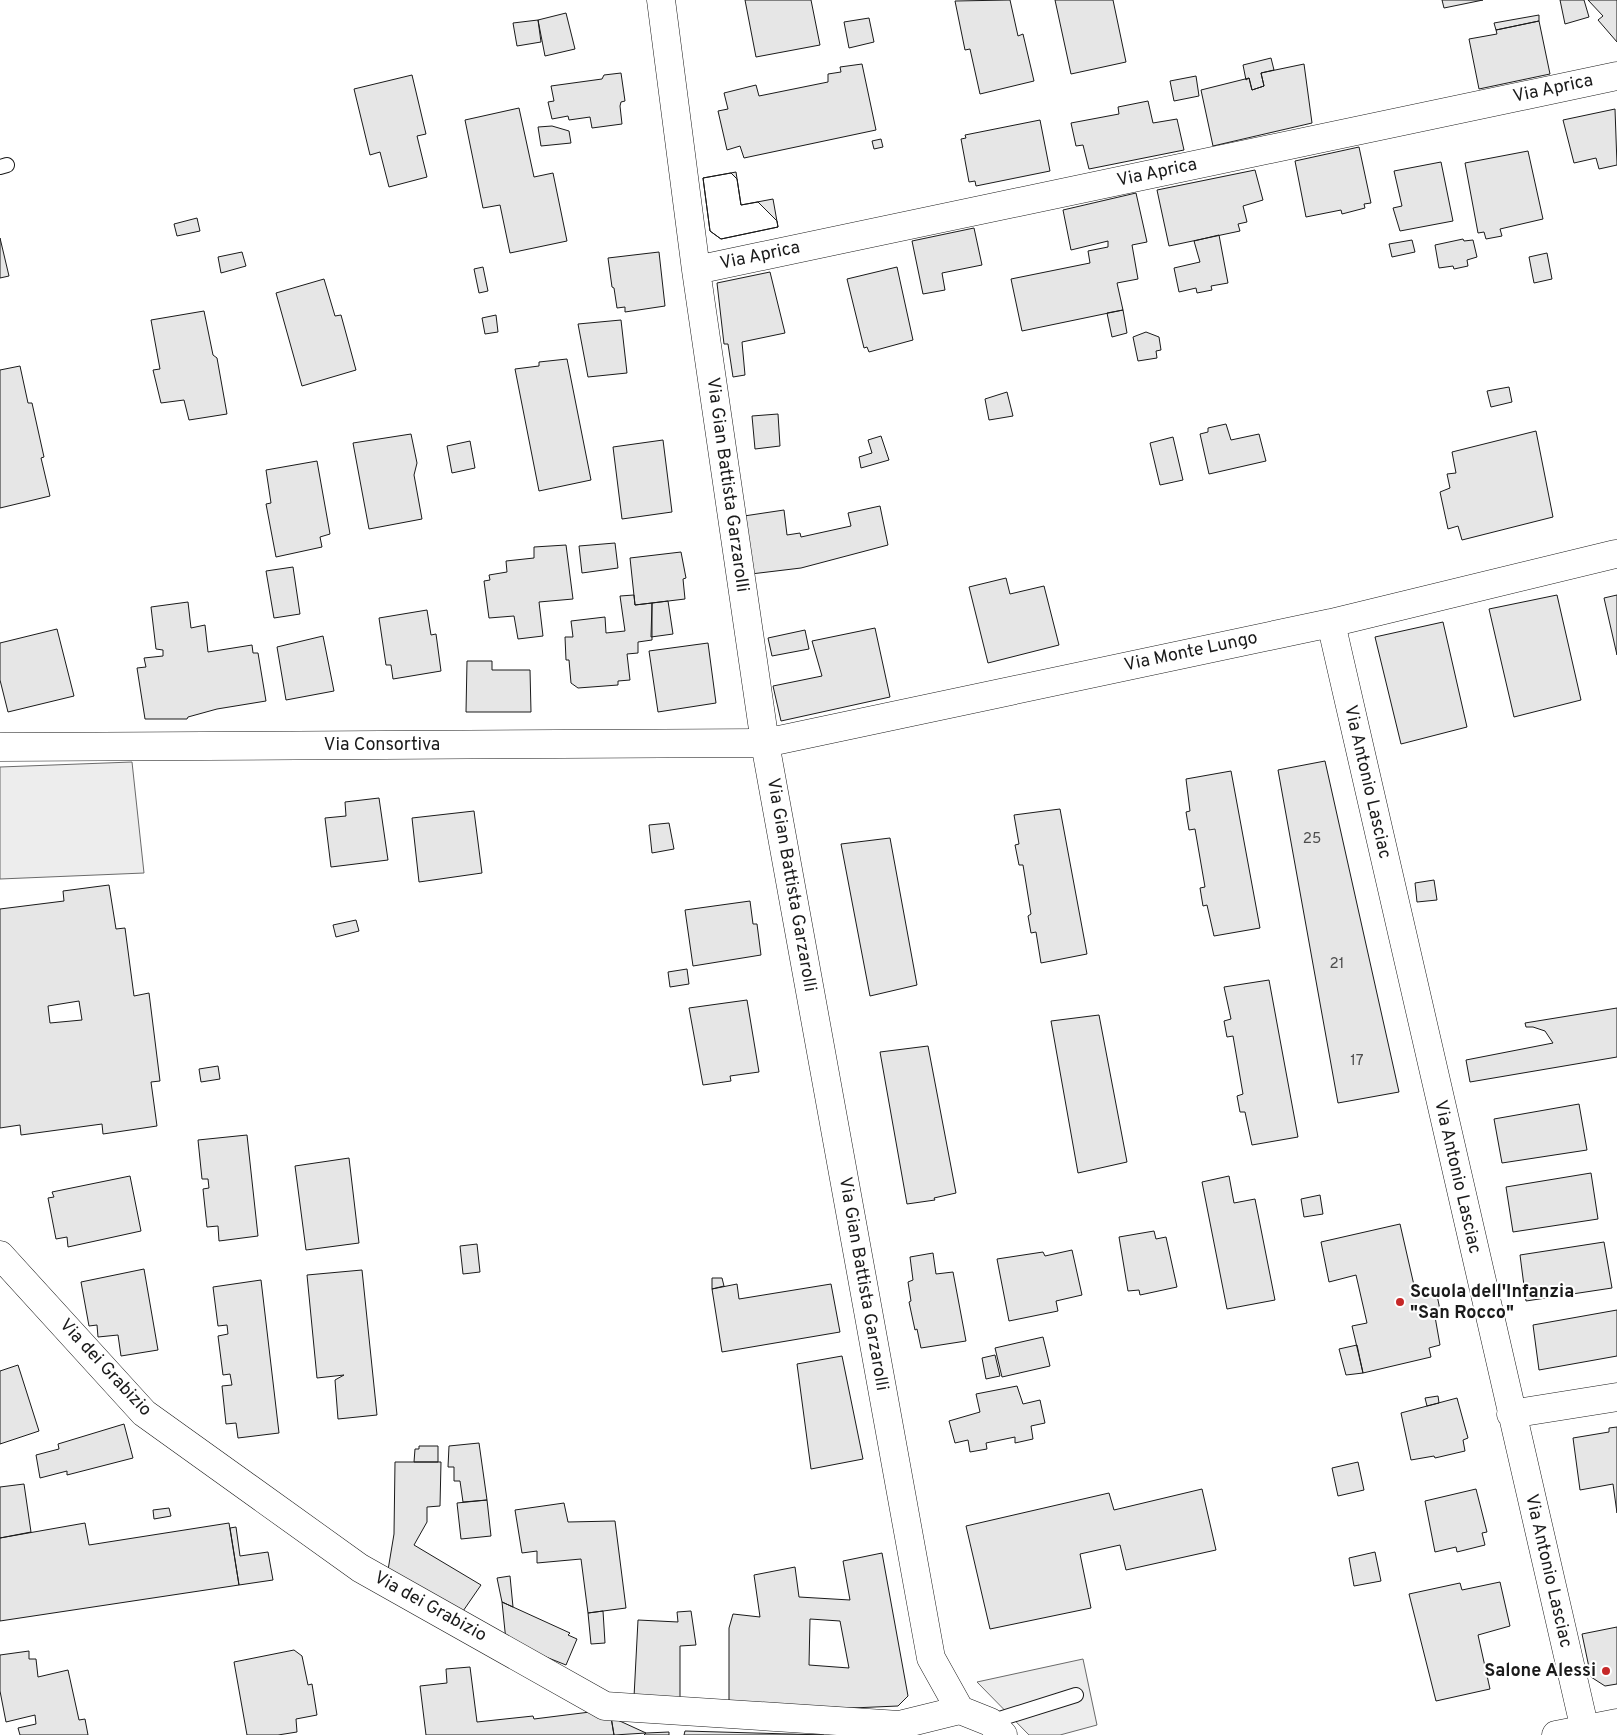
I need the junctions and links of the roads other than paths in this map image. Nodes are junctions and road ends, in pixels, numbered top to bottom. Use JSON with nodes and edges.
{"nodes":[{"id":1,"x":660,"y":0,"type":"edge"},
{"id":2,"x":1617,"y":76,"type":"edge"},
{"id":3,"x":696,"y":270,"type":"junction"},
{"id":4,"x":1615,"y":554,"type":"dead end"},
{"id":5,"x":1330,"y":623,"type":"junction"},
{"id":6,"x":765,"y":743,"type":"junction"},
{"id":7,"x":0,"y":747,"type":"edge"},
{"id":8,"x":0,"y":1255,"type":"edge"},
{"id":9,"x":1617,"y":1397,"type":"edge"},
{"id":10,"x":1511,"y":1414,"type":"junction"},
{"id":11,"x":1076,"y":1695,"type":"dead end"},
{"id":12,"x":960,"y":1710,"type":"junction"},
{"id":13,"x":1617,"y":1723,"type":"edge"},
{"id":14,"x":996,"y":1728,"type":"edge"},
{"id":15,"x":1585,"y":1730,"type":"junction"},
{"id":16,"x":1556,"y":1735,"type":"edge"}],
"edges":[{"from":1,"to":3,"type":"street","name":"Via Gian Battista Garzarolli"},
{"from":2,"to":3,"type":"street","name":"Via Aprica"},
{"from":3,"to":6,"type":"street","name":"Via Gian Battista Garzarolli"},
{"from":4,"to":5,"type":"street","name":"Via Monte Lungo"},
{"from":5,"to":6,"type":"street","name":"Via Monte Lungo"},
{"from":5,"to":10,"type":"street","name":"Via Antonio Lasciac"},
{"from":6,"to":7,"type":"street","name":"Via Consortiva"},
{"from":6,"to":12,"type":"street","name":"Via Gian Battista Garzarolli"},
{"from":8,"to":12,"type":"street","name":"Via dei Grabizio"},
{"from":9,"to":10,"type":"street"},
{"from":10,"to":15,"type":"street","name":"Via Antonio Lasciac"},
{"from":11,"to":14,"type":"lane"},
{"from":12,"to":14,"type":"street"},
{"from":13,"to":15,"type":"street"},
{"from":15,"to":16,"type":"street"}]}
